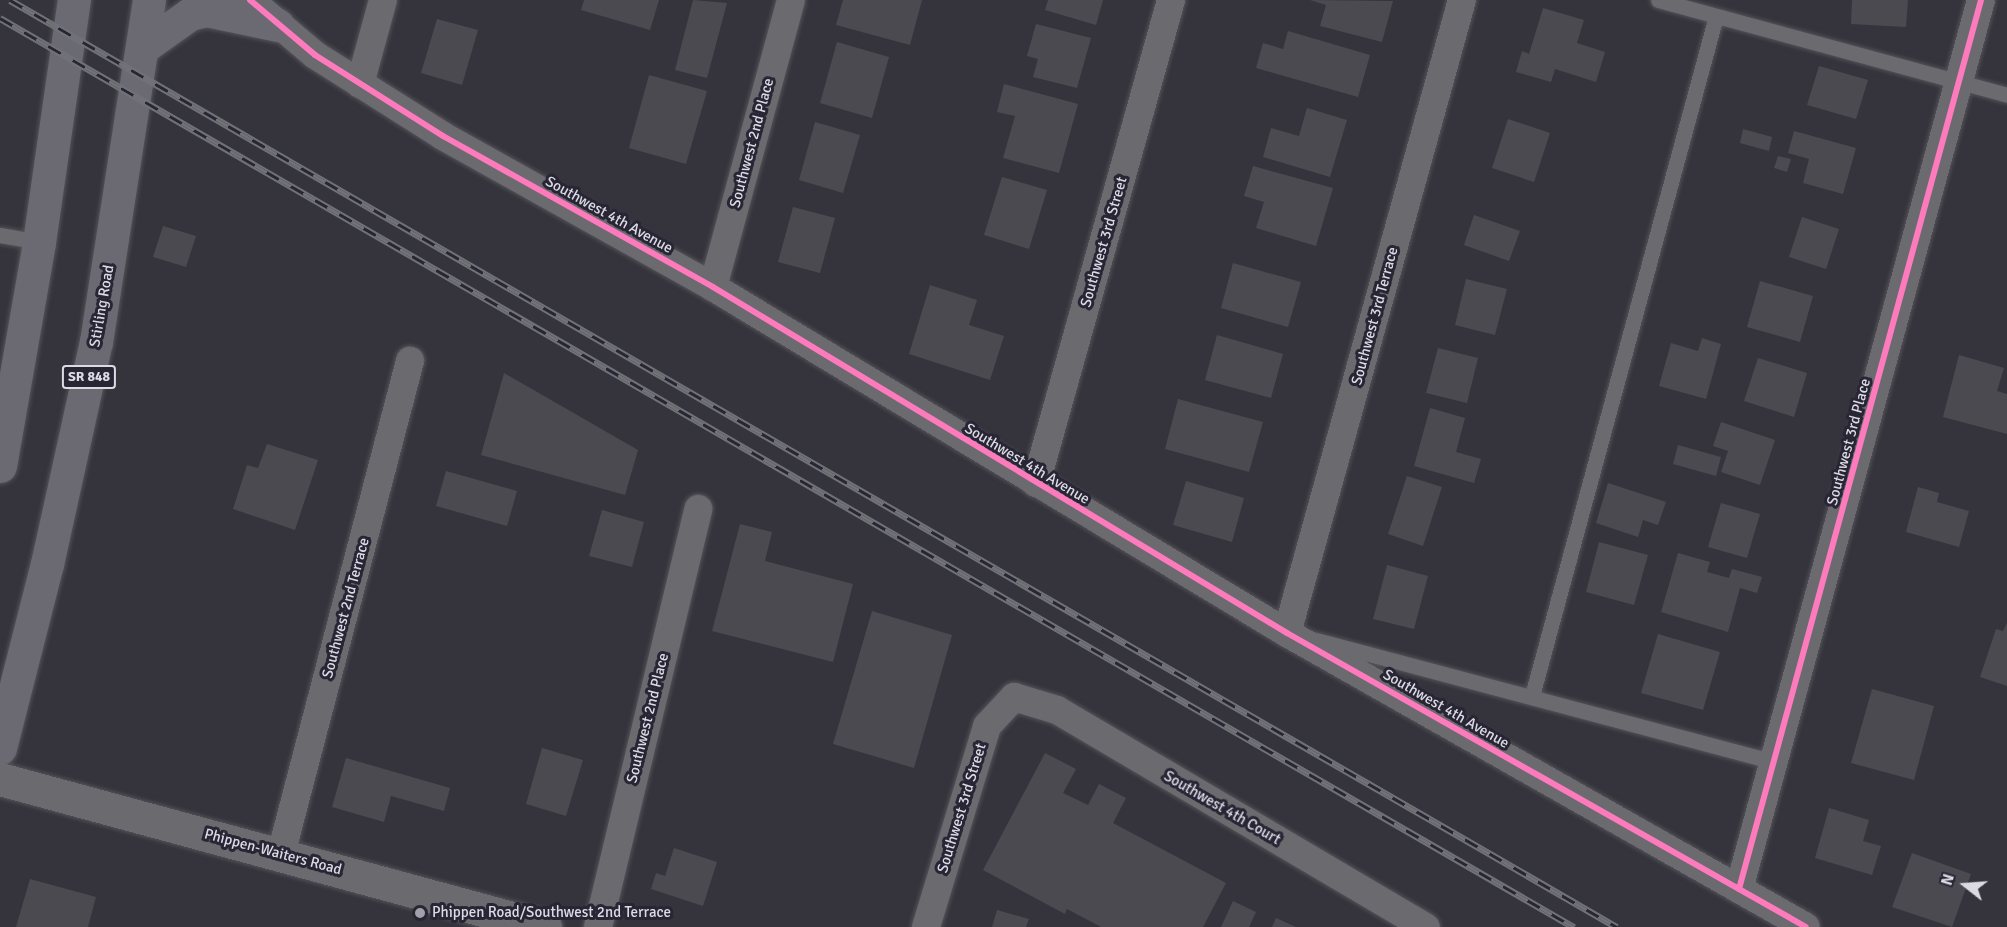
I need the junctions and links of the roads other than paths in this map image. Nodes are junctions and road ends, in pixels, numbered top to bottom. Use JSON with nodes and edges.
{"nodes":[{"id":1,"x":74,"y":0,"type":"edge"},
{"id":2,"x":149,"y":0,"type":"edge"},
{"id":3,"x":250,"y":0,"type":"edge"},
{"id":4,"x":383,"y":0,"type":"edge"},
{"id":5,"x":790,"y":0,"type":"edge"},
{"id":6,"x":1171,"y":0,"type":"edge"},
{"id":7,"x":1462,"y":0,"type":"edge"},
{"id":8,"x":1658,"y":0,"type":"edge"},
{"id":9,"x":1981,"y":0,"type":"edge"},
{"id":10,"x":1716,"y":16,"type":"junction"},
{"id":11,"x":277,"y":25,"type":"junction"},
{"id":12,"x":142,"y":48,"type":"junction"},
{"id":13,"x":1959,"y":80,"type":"junction"},
{"id":14,"x":360,"y":84,"type":"junction"},
{"id":15,"x":2007,"y":95,"type":"edge"},
{"id":16,"x":0,"y":235,"type":"edge"},
{"id":17,"x":39,"y":242,"type":"junction"},
{"id":18,"x":713,"y":287,"type":"junction"},
{"id":19,"x":410,"y":361,"type":"dead end"},
{"id":20,"x":1,"y":456,"type":"edge"},
{"id":21,"x":1036,"y":483,"type":"junction"},
{"id":22,"x":698,"y":509,"type":"dead end"},
{"id":23,"x":1287,"y":633,"type":"junction"},
{"id":24,"x":1532,"y":696,"type":"junction"},
{"id":25,"x":1014,"y":698,"type":"joint"},
{"id":26,"x":0,"y":748,"type":"edge"},
{"id":27,"x":1774,"y":762,"type":"junction"},
{"id":28,"x":0,"y":779,"type":"edge"},
{"id":29,"x":281,"y":854,"type":"junction"},
{"id":30,"x":1739,"y":889,"type":"junction"},
{"id":31,"x":474,"y":917,"type":"edge"},
{"id":32,"x":545,"y":927,"type":"edge"},
{"id":33,"x":598,"y":927,"type":"edge"},
{"id":34,"x":926,"y":927,"type":"edge"},
{"id":35,"x":1426,"y":927,"type":"edge"},
{"id":36,"x":1806,"y":927,"type":"edge"}],
"edges":[{"from":1,"to":17,"type":"main road"},
{"from":2,"to":12,"type":"main road","name":"Stirling Road","number":"SR 848"},
{"from":3,"to":11,"type":"street","name":"Southwest 4th Avenue"},
{"from":4,"to":14,"type":"street"},
{"from":5,"to":18,"type":"street","name":"Southwest 2nd Place"},
{"from":6,"to":21,"type":"street","name":"Southwest 3rd Street"},
{"from":7,"to":23,"type":"street","name":"Southwest 3rd Terrace"},
{"from":8,"to":10,"type":"lane"},
{"from":9,"to":13,"type":"street","name":"Southwest 3rd Place"},
{"from":10,"to":13,"type":"lane"},
{"from":10,"to":24,"type":"lane"},
{"from":11,"to":12,"type":"main road"},
{"from":11,"to":14,"type":"street","name":"Southwest 4th Avenue"},
{"from":12,"to":26,"type":"main road","name":"Stirling Road","number":"SR 848"},
{"from":13,"to":15,"type":"lane"},
{"from":13,"to":27,"type":"street","name":"Southwest 3rd Place"},
{"from":14,"to":18,"type":"street","name":"Southwest 4th Avenue"},
{"from":16,"to":17,"type":"lane"},
{"from":17,"to":20,"type":"main road"},
{"from":18,"to":21,"type":"street","name":"Southwest 4th Avenue"},
{"from":19,"to":29,"type":"street","name":"Southwest 2nd Terrace"},
{"from":21,"to":23,"type":"street","name":"Southwest 4th Avenue"},
{"from":22,"to":33,"type":"street","name":"Southwest 2nd Place"},
{"from":23,"to":24,"type":"lane"},
{"from":23,"to":30,"type":"street","name":"Southwest 4th Avenue"},
{"from":24,"to":27,"type":"lane"},
{"from":25,"to":34,"type":"street","name":"Southwest 3rd Street"},
{"from":25,"to":35,"type":"street","name":"Southwest 4th Court"},
{"from":27,"to":30,"type":"street","name":"Southwest 3rd Place"},
{"from":28,"to":29,"type":"street","name":"Phippen-Waiters Road"},
{"from":29,"to":31,"type":"street","name":"Phippen-Waiters Road"},
{"from":30,"to":36,"type":"street","name":"Southwest 4th Avenue"},
{"from":31,"to":32,"type":"street","name":"Phippen-Waiters Road"}]}
